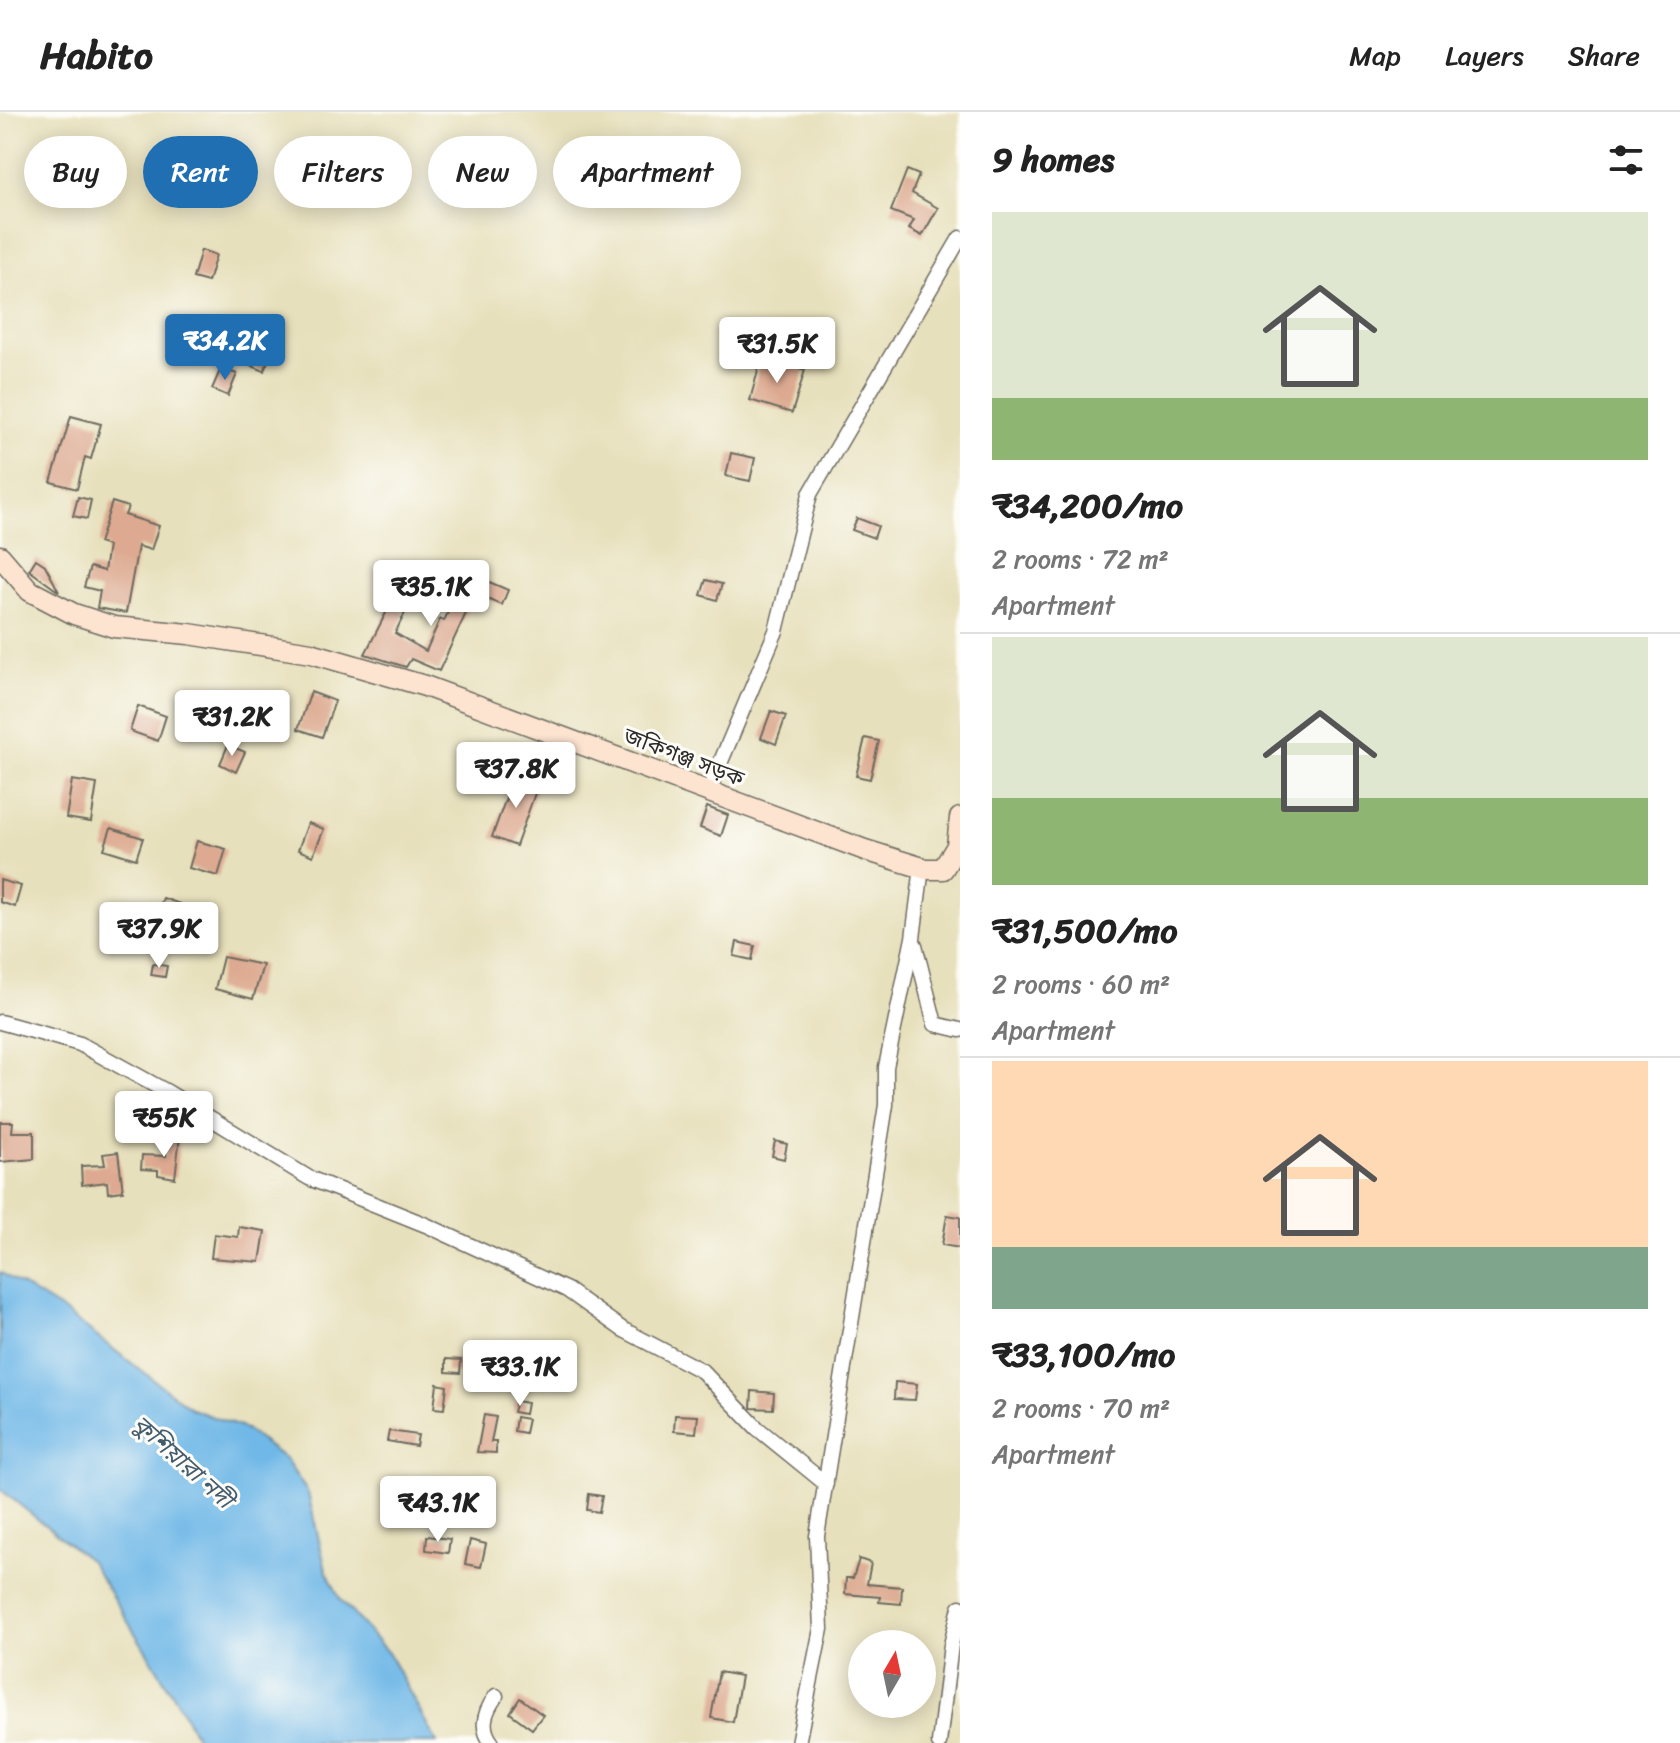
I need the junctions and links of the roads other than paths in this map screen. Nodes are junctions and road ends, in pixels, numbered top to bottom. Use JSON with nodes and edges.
{"nodes":[{"id":1,"x":960,"y":238,"type":"edge"},
{"id":2,"x":0,"y":556,"type":"edge"},
{"id":3,"x":708,"y":792,"type":"junction"},
{"id":4,"x":960,"y":818,"type":"edge"},
{"id":5,"x":924,"y":868,"type":"junction"},
{"id":6,"x":0,"y":1022,"type":"edge"},
{"id":7,"x":960,"y":1030,"type":"edge"},
{"id":8,"x":826,"y":1484,"type":"junction"},
{"id":9,"x":960,"y":1607,"type":"edge"},
{"id":10,"x":496,"y":1696,"type":"dead end"},
{"id":11,"x":492,"y":1743,"type":"edge"},
{"id":12,"x":798,"y":1743,"type":"edge"},
{"id":13,"x":939,"y":1743,"type":"edge"}],
"edges":[{"from":1,"to":3,"type":"street"},
{"from":2,"to":3,"type":"main road","name":"জকিগঞ্জ সড়ক"},
{"from":3,"to":5,"type":"main road","name":"জকিগঞ্জ সড়ক"},
{"from":4,"to":5,"type":"main road"},
{"from":5,"to":7,"type":"street"},
{"from":5,"to":8,"type":"street"},
{"from":6,"to":8,"type":"street"},
{"from":8,"to":12,"type":"street"},
{"from":9,"to":13,"type":"street"},
{"from":10,"to":11,"type":"street"}]}
